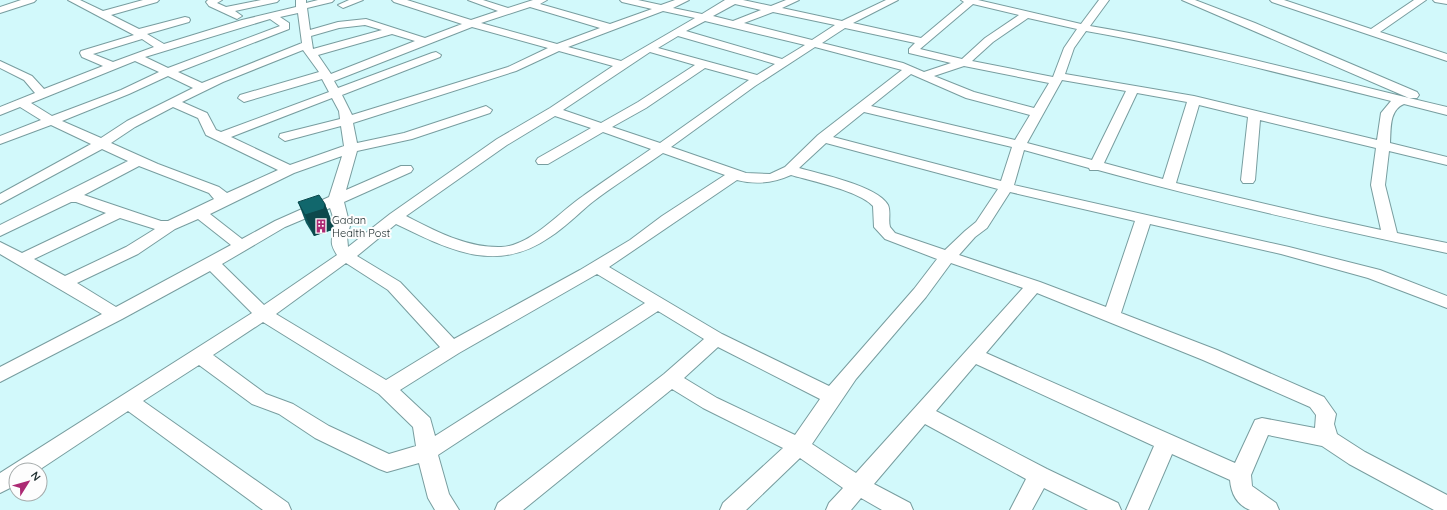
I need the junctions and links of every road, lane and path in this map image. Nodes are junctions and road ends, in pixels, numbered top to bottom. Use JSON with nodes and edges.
{"nodes":[{"id":1,"x":31,"y":0,"type":"edge"},
{"id":2,"x":95,"y":0,"type":"edge"},
{"id":3,"x":154,"y":0,"type":"edge"},
{"id":4,"x":201,"y":0,"type":"edge"},
{"id":5,"x":274,"y":0,"type":"edge"},
{"id":6,"x":329,"y":0,"type":"edge"},
{"id":7,"x":358,"y":0,"type":"edge"},
{"id":8,"x":397,"y":0,"type":"edge"},
{"id":9,"x":477,"y":0,"type":"edge"},
{"id":10,"x":542,"y":0,"type":"edge"},
{"id":11,"x":625,"y":0,"type":"edge"},
{"id":12,"x":684,"y":0,"type":"edge"},
{"id":13,"x":733,"y":0,"type":"edge"},
{"id":14,"x":794,"y":0,"type":"edge"},
{"id":15,"x":893,"y":0,"type":"edge"},
{"id":16,"x":1104,"y":0,"type":"edge"},
{"id":17,"x":1207,"y":0,"type":"edge"},
{"id":18,"x":1275,"y":0,"type":"edge"},
{"id":19,"x":1421,"y":0,"type":"edge"},
{"id":20,"x":1438,"y":0,"type":"edge"},
{"id":21,"x":214,"y":1,"type":"edge"},
{"id":22,"x":968,"y":1,"type":"edge"},
{"id":23,"x":1192,"y":1,"type":"edge"},
{"id":24,"x":1447,"y":1,"type":"edge"},
{"id":25,"x":77,"y":2,"type":"edge"},
{"id":26,"x":530,"y":4,"type":"junction"},
{"id":27,"x":301,"y":5,"type":"edge"},
{"id":28,"x":343,"y":5,"type":"dead end"},
{"id":29,"x":660,"y":9,"type":"junction"},
{"id":30,"x":771,"y":9,"type":"junction"},
{"id":31,"x":0,"y":10,"type":"edge"},
{"id":32,"x":227,"y":10,"type":"junction"},
{"id":33,"x":508,"y":11,"type":"junction"},
{"id":34,"x":103,"y":14,"type":"junction"},
{"id":35,"x":1027,"y":14,"type":"junction"},
{"id":36,"x":272,"y":16,"type":"junction"},
{"id":37,"x":703,"y":18,"type":"junction"},
{"id":38,"x":185,"y":20,"type":"dead end"},
{"id":39,"x":246,"y":22,"type":"junction"},
{"id":40,"x":472,"y":23,"type":"junction"},
{"id":41,"x":734,"y":24,"type":"junction"},
{"id":42,"x":844,"y":24,"type":"junction"},
{"id":43,"x":612,"y":28,"type":"junction"},
{"id":44,"x":1085,"y":28,"type":"junction"},
{"id":45,"x":394,"y":30,"type":"junction"},
{"id":46,"x":677,"y":32,"type":"junction"},
{"id":47,"x":1372,"y":32,"type":"junction"},
{"id":48,"x":140,"y":34,"type":"junction"},
{"id":49,"x":424,"y":41,"type":"junction"},
{"id":50,"x":922,"y":42,"type":"junction"},
{"id":51,"x":309,"y":44,"type":"junction"},
{"id":52,"x":812,"y":44,"type":"junction"},
{"id":53,"x":162,"y":47,"type":"junction"},
{"id":54,"x":559,"y":47,"type":"junction"},
{"id":55,"x":650,"y":50,"type":"junction"},
{"id":56,"x":913,"y":51,"type":"junction"},
{"id":57,"x":436,"y":55,"type":"dead end"},
{"id":58,"x":134,"y":57,"type":"junction"},
{"id":59,"x":1447,"y":58,"type":"edge"},
{"id":60,"x":784,"y":63,"type":"junction"},
{"id":61,"x":964,"y":63,"type":"junction"},
{"id":62,"x":0,"y":64,"type":"edge"},
{"id":63,"x":704,"y":64,"type":"junction"},
{"id":64,"x":622,"y":65,"type":"junction"},
{"id":65,"x":112,"y":66,"type":"junction"},
{"id":66,"x":904,"y":68,"type":"junction"},
{"id":67,"x":168,"y":72,"type":"junction"},
{"id":68,"x":326,"y":76,"type":"junction"},
{"id":69,"x":922,"y":76,"type":"junction"},
{"id":70,"x":759,"y":79,"type":"junction"},
{"id":71,"x":1058,"y":79,"type":"junction"},
{"id":72,"x":203,"y":88,"type":"junction"},
{"id":73,"x":1133,"y":90,"type":"junction"},
{"id":74,"x":335,"y":92,"type":"junction"},
{"id":75,"x":42,"y":95,"type":"junction"},
{"id":76,"x":244,"y":98,"type":"dead end"},
{"id":77,"x":1194,"y":100,"type":"junction"},
{"id":78,"x":1403,"y":100,"type":"junction"},
{"id":79,"x":22,"y":103,"type":"junction"},
{"id":80,"x":174,"y":103,"type":"junction"},
{"id":81,"x":863,"y":108,"type":"junction"},
{"id":82,"x":486,"y":110,"type":"dead end"},
{"id":83,"x":1447,"y":110,"type":"edge"},
{"id":84,"x":0,"y":111,"type":"edge"},
{"id":85,"x":554,"y":111,"type":"junction"},
{"id":86,"x":1039,"y":113,"type":"junction"},
{"id":87,"x":1254,"y":114,"type":"junction"},
{"id":88,"x":346,"y":120,"type":"junction"},
{"id":89,"x":51,"y":121,"type":"junction"},
{"id":90,"x":602,"y":126,"type":"junction"},
{"id":91,"x":222,"y":136,"type":"junction"},
{"id":92,"x":285,"y":137,"type":"dead end"},
{"id":93,"x":824,"y":138,"type":"junction"},
{"id":94,"x":0,"y":140,"type":"edge"},
{"id":95,"x":100,"y":144,"type":"junction"},
{"id":96,"x":1019,"y":145,"type":"junction"},
{"id":97,"x":1383,"y":145,"type":"junction"},
{"id":98,"x":662,"y":147,"type":"junction"},
{"id":99,"x":351,"y":148,"type":"junction"},
{"id":100,"x":138,"y":161,"type":"junction"},
{"id":101,"x":543,"y":161,"type":"dead end"},
{"id":102,"x":1447,"y":161,"type":"edge"},
{"id":103,"x":1096,"y":167,"type":"junction"},
{"id":104,"x":406,"y":169,"type":"dead end"},
{"id":105,"x":289,"y":170,"type":"junction"},
{"id":106,"x":790,"y":170,"type":"junction"},
{"id":107,"x":736,"y":174,"type":"junction"},
{"id":108,"x":1248,"y":180,"type":"dead end"},
{"id":109,"x":1168,"y":185,"type":"junction"},
{"id":110,"x":1006,"y":187,"type":"junction"},
{"id":111,"x":3,"y":197,"type":"edge"},
{"id":112,"x":68,"y":198,"type":"junction"},
{"id":113,"x":336,"y":200,"type":"junction"},
{"id":114,"x":222,"y":201,"type":"junction"},
{"id":115,"x":120,"y":212,"type":"junction"},
{"id":116,"x":200,"y":213,"type":"junction"},
{"id":117,"x":395,"y":217,"type":"junction"},
{"id":118,"x":1144,"y":218,"type":"junction"},
{"id":119,"x":170,"y":226,"type":"junction"},
{"id":120,"x":0,"y":231,"type":"edge"},
{"id":121,"x":1390,"y":235,"type":"junction"},
{"id":122,"x":241,"y":246,"type":"junction"},
{"id":123,"x":0,"y":247,"type":"edge"},
{"id":124,"x":1447,"y":248,"type":"edge"},
{"id":125,"x":346,"y":256,"type":"junction"},
{"id":126,"x":948,"y":257,"type":"junction"},
{"id":127,"x":22,"y":260,"type":"junction"},
{"id":128,"x":211,"y":264,"type":"junction"},
{"id":129,"x":597,"y":267,"type":"junction"},
{"id":130,"x":64,"y":283,"type":"junction"},
{"id":131,"x":1034,"y":286,"type":"junction"},
{"id":132,"x":1447,"y":302,"type":"edge"},
{"id":133,"x":658,"y":303,"type":"junction"},
{"id":134,"x":263,"y":314,"type":"junction"},
{"id":135,"x":116,"y":315,"type":"junction"},
{"id":136,"x":1111,"y":317,"type":"junction"},
{"id":137,"x":716,"y":338,"type":"junction"},
{"id":138,"x":452,"y":348,"type":"junction"},
{"id":139,"x":199,"y":355,"type":"junction"},
{"id":140,"x":973,"y":355,"type":"junction"},
{"id":141,"x":0,"y":375,"type":"edge"},
{"id":142,"x":672,"y":379,"type":"junction"},
{"id":143,"x":386,"y":390,"type":"junction"},
{"id":144,"x":832,"y":396,"type":"junction"},
{"id":145,"x":128,"y":401,"type":"junction"},
{"id":146,"x":923,"y":413,"type":"junction"},
{"id":147,"x":1328,"y":439,"type":"junction"},
{"id":148,"x":1166,"y":442,"type":"junction"},
{"id":149,"x":800,"y":446,"type":"junction"},
{"id":150,"x":427,"y":452,"type":"junction"},
{"id":151,"x":34,"y":462,"type":"edge"},
{"id":152,"x":1039,"y":475,"type":"junction"},
{"id":153,"x":1240,"y":475,"type":"junction"},
{"id":154,"x":858,"y":486,"type":"junction"},
{"id":155,"x":1446,"y":500,"type":"edge"},
{"id":156,"x":280,"y":510,"type":"edge"},
{"id":157,"x":448,"y":510,"type":"edge"},
{"id":158,"x":506,"y":510,"type":"edge"},
{"id":159,"x":731,"y":510,"type":"edge"},
{"id":160,"x":837,"y":510,"type":"edge"},
{"id":161,"x":902,"y":510,"type":"edge"},
{"id":162,"x":1021,"y":510,"type":"edge"},
{"id":163,"x":1110,"y":510,"type":"edge"},
{"id":164,"x":1137,"y":510,"type":"edge"},
{"id":165,"x":1268,"y":510,"type":"edge"}],
"edges":[{"from":1,"to":31,"type":"street"},
{"from":2,"to":25,"type":"street"},
{"from":3,"to":34,"type":"street"},
{"from":4,"to":21,"type":"street"},
{"from":5,"to":32,"type":"street"},
{"from":6,"to":27,"type":"street"},
{"from":7,"to":28,"type":"street"},
{"from":8,"to":40,"type":"street"},
{"from":9,"to":33,"type":"street"},
{"from":10,"to":26,"type":"street"},
{"from":11,"to":29,"type":"street"},
{"from":12,"to":29,"type":"street"},
{"from":13,"to":30,"type":"street"},
{"from":13,"to":37,"type":"street"},
{"from":14,"to":30,"type":"street"},
{"from":15,"to":42,"type":"street"},
{"from":16,"to":44,"type":"street"},
{"from":17,"to":23,"type":"street"},
{"from":18,"to":47,"type":"street"},
{"from":19,"to":47,"type":"street"},
{"from":20,"to":24,"type":"street"},
{"from":21,"to":32,"type":"street"},
{"from":22,"to":35,"type":"street"},
{"from":22,"to":50,"type":"street"},
{"from":23,"to":83,"type":"street"},
{"from":25,"to":34,"type":"street"},
{"from":26,"to":33,"type":"street"},
{"from":26,"to":43,"type":"street"},
{"from":27,"to":36,"type":"street"},
{"from":27,"to":51,"type":"street"},
{"from":29,"to":37,"type":"street"},
{"from":29,"to":43,"type":"street"},
{"from":30,"to":41,"type":"street"},
{"from":30,"to":42,"type":"street"},
{"from":32,"to":39,"type":"street"},
{"from":33,"to":40,"type":"street"},
{"from":34,"to":48,"type":"street"},
{"from":35,"to":44,"type":"street"},
{"from":35,"to":61,"type":"street"},
{"from":36,"to":39,"type":"street"},
{"from":36,"to":67,"type":"street"},
{"from":37,"to":41,"type":"street"},
{"from":37,"to":46,"type":"street"},
{"from":38,"to":48,"type":"street"},
{"from":39,"to":53,"type":"street"},
{"from":40,"to":49,"type":"street"},
{"from":40,"to":54,"type":"street"},
{"from":41,"to":52,"type":"street"},
{"from":42,"to":50,"type":"street"},
{"from":42,"to":52,"type":"street"},
{"from":43,"to":54,"type":"street"},
{"from":44,"to":71,"type":"street"},
{"from":44,"to":78,"type":"street"},
{"from":45,"to":49,"type":"street"},
{"from":45,"to":51,"type":"street"},
{"from":45,"to":51,"type":"street"},
{"from":46,"to":55,"type":"street"},
{"from":46,"to":60,"type":"street"},
{"from":47,"to":59,"type":"street"},
{"from":48,"to":53,"type":"street"},
{"from":48,"to":65,"type":"street"},
{"from":49,"to":68,"type":"street"},
{"from":50,"to":56,"type":"street"},
{"from":51,"to":68,"type":"street"},
{"from":51,"to":72,"type":"street"},
{"from":52,"to":60,"type":"street"},
{"from":52,"to":66,"type":"street"},
{"from":53,"to":58,"type":"street"},
{"from":54,"to":64,"type":"street"},
{"from":54,"to":88,"type":"street"},
{"from":55,"to":63,"type":"street"},
{"from":55,"to":64,"type":"street"},
{"from":56,"to":61,"type":"street"},
{"from":56,"to":66,"type":"street"},
{"from":57,"to":74,"type":"street"},
{"from":58,"to":65,"type":"street"},
{"from":58,"to":67,"type":"street"},
{"from":60,"to":70,"type":"street"},
{"from":61,"to":69,"type":"street"},
{"from":61,"to":71,"type":"street"},
{"from":62,"to":75,"type":"street"},
{"from":63,"to":70,"type":"street"},
{"from":63,"to":90,"type":"street"},
{"from":64,"to":85,"type":"street"},
{"from":65,"to":75,"type":"street"},
{"from":66,"to":69,"type":"street"},
{"from":66,"to":81,"type":"street"},
{"from":67,"to":72,"type":"street"},
{"from":67,"to":89,"type":"street"},
{"from":68,"to":74,"type":"street"},
{"from":68,"to":76,"type":"street"},
{"from":69,"to":86,"type":"street"},
{"from":70,"to":98,"type":"street"},
{"from":71,"to":73,"type":"street"},
{"from":71,"to":86,"type":"street"},
{"from":72,"to":80,"type":"street"},
{"from":73,"to":77,"type":"street"},
{"from":73,"to":103,"type":"street"},
{"from":74,"to":88,"type":"street"},
{"from":74,"to":91,"type":"street"},
{"from":75,"to":79,"type":"street"},
{"from":77,"to":87,"type":"street"},
{"from":77,"to":109,"type":"street"},
{"from":78,"to":83,"type":"street"},
{"from":78,"to":97,"type":"street"},
{"from":79,"to":84,"type":"street"},
{"from":79,"to":89,"type":"street"},
{"from":80,"to":91,"type":"street"},
{"from":80,"to":95,"type":"street"},
{"from":81,"to":93,"type":"street"},
{"from":81,"to":96,"type":"street"},
{"from":82,"to":99,"type":"street"},
{"from":85,"to":90,"type":"street"},
{"from":85,"to":117,"type":"street"},
{"from":86,"to":96,"type":"street"},
{"from":87,"to":97,"type":"street"},
{"from":87,"to":108,"type":"street"},
{"from":88,"to":92,"type":"street"},
{"from":88,"to":99,"type":"street"},
{"from":89,"to":94,"type":"street"},
{"from":89,"to":95,"type":"street"},
{"from":90,"to":98,"type":"street"},
{"from":90,"to":101,"type":"street"},
{"from":91,"to":105,"type":"street"},
{"from":93,"to":106,"type":"street"},
{"from":93,"to":110,"type":"street"},
{"from":95,"to":100,"type":"street"},
{"from":95,"to":111,"type":"street"},
{"from":96,"to":103,"type":"street"},
{"from":96,"to":110,"type":"street"},
{"from":97,"to":102,"type":"street"},
{"from":97,"to":121,"type":"street"},
{"from":98,"to":107,"type":"street"},
{"from":98,"to":117,"type":"street"},
{"from":99,"to":105,"type":"street"},
{"from":99,"to":113,"type":"street"},
{"from":100,"to":112,"type":"street"},
{"from":100,"to":114,"type":"street"},
{"from":103,"to":109,"type":"street"},
{"from":104,"to":113,"type":"street"},
{"from":105,"to":114,"type":"street"},
{"from":106,"to":107,"type":"street"},
{"from":106,"to":126,"type":"street"},
{"from":107,"to":129,"type":"street"},
{"from":109,"to":121,"type":"street"},
{"from":110,"to":118,"type":"street"},
{"from":110,"to":126,"type":"street"},
{"from":112,"to":115,"type":"street"},
{"from":112,"to":120,"type":"street"},
{"from":113,"to":122,"type":"street"},
{"from":113,"to":125,"type":"street"},
{"from":114,"to":116,"type":"street"},
{"from":115,"to":119,"type":"street"},
{"from":115,"to":127,"type":"street"},
{"from":116,"to":119,"type":"street"},
{"from":116,"to":122,"type":"street"},
{"from":117,"to":125,"type":"street"},
{"from":118,"to":132,"type":"street"},
{"from":118,"to":136,"type":"street"},
{"from":119,"to":130,"type":"street"},
{"from":121,"to":124,"type":"street"},
{"from":122,"to":128,"type":"street"},
{"from":123,"to":127,"type":"street"},
{"from":125,"to":134,"type":"street"},
{"from":125,"to":138,"type":"street"},
{"from":126,"to":131,"type":"street"},
{"from":126,"to":144,"type":"street"},
{"from":127,"to":130,"type":"street"},
{"from":128,"to":134,"type":"street"},
{"from":128,"to":135,"type":"street"},
{"from":129,"to":133,"type":"street"},
{"from":129,"to":138,"type":"street"},
{"from":130,"to":135,"type":"street"},
{"from":131,"to":136,"type":"street"},
{"from":131,"to":140,"type":"street"},
{"from":133,"to":137,"type":"street"},
{"from":133,"to":150,"type":"street"},
{"from":134,"to":139,"type":"street"},
{"from":134,"to":143,"type":"street"},
{"from":135,"to":141,"type":"street"},
{"from":136,"to":147,"type":"street"},
{"from":137,"to":142,"type":"street"},
{"from":137,"to":144,"type":"street"},
{"from":138,"to":143,"type":"street"},
{"from":139,"to":145,"type":"street"},
{"from":139,"to":150,"type":"street"},
{"from":140,"to":146,"type":"street"},
{"from":140,"to":148,"type":"street"},
{"from":142,"to":149,"type":"street"},
{"from":142,"to":158,"type":"street"},
{"from":143,"to":150,"type":"street"},
{"from":144,"to":149,"type":"street"},
{"from":145,"to":151,"type":"street"},
{"from":145,"to":156,"type":"street"},
{"from":146,"to":152,"type":"street"},
{"from":146,"to":154,"type":"street"},
{"from":147,"to":153,"type":"street"},
{"from":147,"to":155,"type":"street"},
{"from":148,"to":153,"type":"street"},
{"from":148,"to":164,"type":"street"},
{"from":149,"to":154,"type":"street"},
{"from":149,"to":159,"type":"street"},
{"from":150,"to":157,"type":"street"},
{"from":152,"to":162,"type":"street"},
{"from":152,"to":163,"type":"street"},
{"from":153,"to":165,"type":"street"},
{"from":154,"to":160,"type":"street"},
{"from":154,"to":161,"type":"street"}]}
